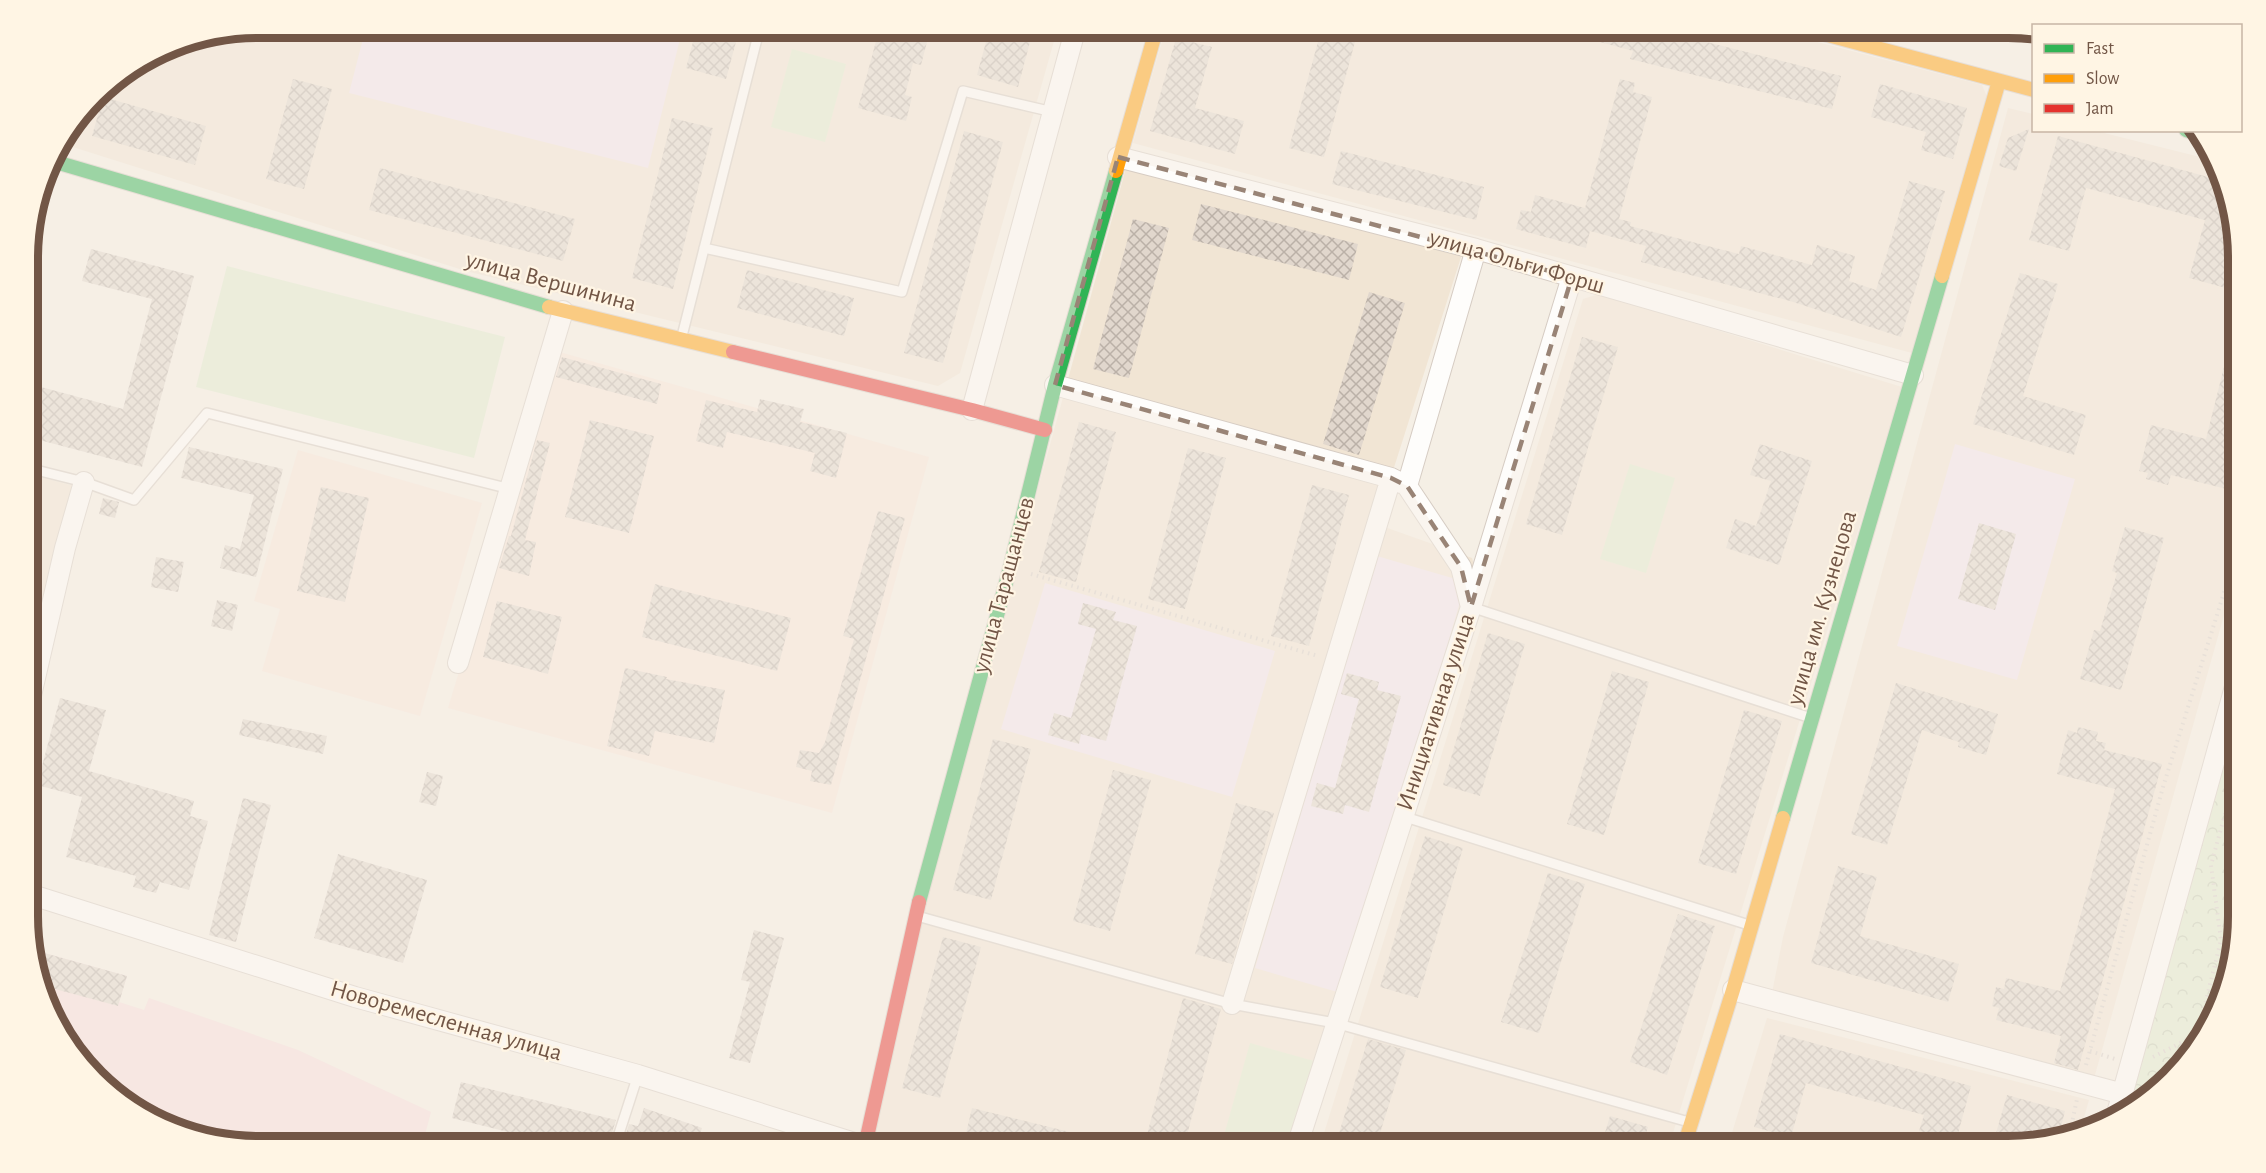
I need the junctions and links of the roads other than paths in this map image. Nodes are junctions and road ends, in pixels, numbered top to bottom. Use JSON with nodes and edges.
{"nodes":[{"id":1,"x":757,"y":38,"type":"edge"},
{"id":2,"x":1073,"y":38,"type":"edge"},
{"id":3,"x":1154,"y":38,"type":"edge"},
{"id":4,"x":1839,"y":38,"type":"edge"},
{"id":5,"x":1999,"y":81,"type":"junction"},
{"id":6,"x":2032,"y":89,"type":"edge"},
{"id":7,"x":1053,"y":112,"type":"junction"},
{"id":8,"x":1118,"y":158,"type":"junction"},
{"id":9,"x":59,"y":163,"type":"edge"},
{"id":10,"x":704,"y":248,"type":"junction"},
{"id":11,"x":1476,"y":249,"type":"junction"},
{"id":12,"x":1572,"y":277,"type":"junction"},
{"id":13,"x":563,"y":312,"type":"junction"},
{"id":14,"x":681,"y":340,"type":"junction"},
{"id":15,"x":1913,"y":375,"type":"junction"},
{"id":16,"x":1055,"y":385,"type":"junction"},
{"id":17,"x":972,"y":410,"type":"junction"},
{"id":18,"x":1045,"y":430,"type":"junction"},
{"id":19,"x":38,"y":470,"type":"edge"},
{"id":20,"x":84,"y":482,"type":"junction"},
{"id":21,"x":1399,"y":482,"type":"junction"},
{"id":22,"x":511,"y":489,"type":"junction"},
{"id":23,"x":1471,"y":607,"type":"junction"},
{"id":24,"x":38,"y":626,"type":"edge"},
{"id":25,"x":46,"y":630,"type":"junction"},
{"id":26,"x":38,"y":653,"type":"edge"},
{"id":27,"x":458,"y":663,"type":"dead end"},
{"id":28,"x":2228,"y":712,"type":"edge"},
{"id":29,"x":1813,"y":719,"type":"junction"},
{"id":30,"x":1402,"y":816,"type":"junction"},
{"id":31,"x":38,"y":897,"type":"edge"},
{"id":32,"x":915,"y":916,"type":"junction"},
{"id":33,"x":1752,"y":926,"type":"junction"},
{"id":34,"x":1733,"y":990,"type":"junction"},
{"id":35,"x":1232,"y":1004,"type":"junction"},
{"id":36,"x":1335,"y":1023,"type":"junction"},
{"id":37,"x":638,"y":1075,"type":"junction"},
{"id":38,"x":2123,"y":1094,"type":"junction"},
{"id":39,"x":2119,"y":1106,"type":"edge"},
{"id":40,"x":1691,"y":1123,"type":"junction"},
{"id":41,"x":618,"y":1136,"type":"edge"},
{"id":42,"x":832,"y":1136,"type":"edge"},
{"id":43,"x":866,"y":1136,"type":"edge"},
{"id":44,"x":1300,"y":1136,"type":"edge"},
{"id":45,"x":1687,"y":1136,"type":"edge"}],
"edges":[{"from":1,"to":10,"type":"lane"},
{"from":2,"to":7,"type":"street"},
{"from":3,"to":8,"type":"street","name":"улица Таращанцев"},
{"from":4,"to":5,"type":"street"},
{"from":5,"to":6,"type":"street"},
{"from":5,"to":15,"type":"street","name":"улица им. Кузнецова"},
{"from":7,"to":10,"type":"lane"},
{"from":7,"to":17,"type":"street"},
{"from":8,"to":11,"type":"street","name":"улица Ольги Форш"},
{"from":8,"to":16,"type":"street","name":"улица Таращанцев"},
{"from":9,"to":13,"type":"street","name":"улица Вершинина"},
{"from":10,"to":14,"type":"lane"},
{"from":11,"to":12,"type":"street","name":"улица Ольги Форш"},
{"from":11,"to":21,"type":"street"},
{"from":12,"to":15,"type":"street","name":"улица Ольги Форш"},
{"from":12,"to":23,"type":"street","name":"Инициативная улица"},
{"from":13,"to":14,"type":"street","name":"улица Вершинина"},
{"from":13,"to":22,"type":"street"},
{"from":14,"to":17,"type":"street","name":"улица Вершинина"},
{"from":15,"to":29,"type":"street","name":"улица им. Кузнецова"},
{"from":16,"to":18,"type":"street","name":"улица Таращанцев"},
{"from":16,"to":21,"type":"street"},
{"from":17,"to":18,"type":"street","name":"улица Вершинина"},
{"from":18,"to":32,"type":"street","name":"улица Таращанцев"},
{"from":19,"to":20,"type":"lane"},
{"from":20,"to":22,"type":"lane"},
{"from":20,"to":25,"type":"street"},
{"from":21,"to":23,"type":"street"},
{"from":21,"to":35,"type":"street"},
{"from":22,"to":27,"type":"street"},
{"from":23,"to":29,"type":"lane"},
{"from":23,"to":30,"type":"street","name":"Инициативная улица"},
{"from":24,"to":25,"type":"lane"},
{"from":25,"to":26,"type":"street"},
{"from":28,"to":38,"type":"street"},
{"from":29,"to":33,"type":"street","name":"улица им. Кузнецова"},
{"from":30,"to":33,"type":"lane"},
{"from":30,"to":36,"type":"street","name":"Инициативная улица"},
{"from":31,"to":37,"type":"street","name":"Новоремесленная улица"},
{"from":32,"to":35,"type":"lane"},
{"from":32,"to":43,"type":"street","name":"улица Таращанцев"},
{"from":33,"to":34,"type":"street","name":"улица им. Кузнецова"},
{"from":34,"to":38,"type":"street"},
{"from":34,"to":40,"type":"street","name":"улица им. Кузнецова"},
{"from":35,"to":36,"type":"lane"},
{"from":36,"to":40,"type":"lane"},
{"from":36,"to":44,"type":"street","name":"Инициативная улица"},
{"from":37,"to":41,"type":"lane"},
{"from":37,"to":42,"type":"street","name":"Новоремесленная улица"},
{"from":38,"to":39,"type":"street"},
{"from":40,"to":45,"type":"street","name":"улица им. Кузнецова"}]}
